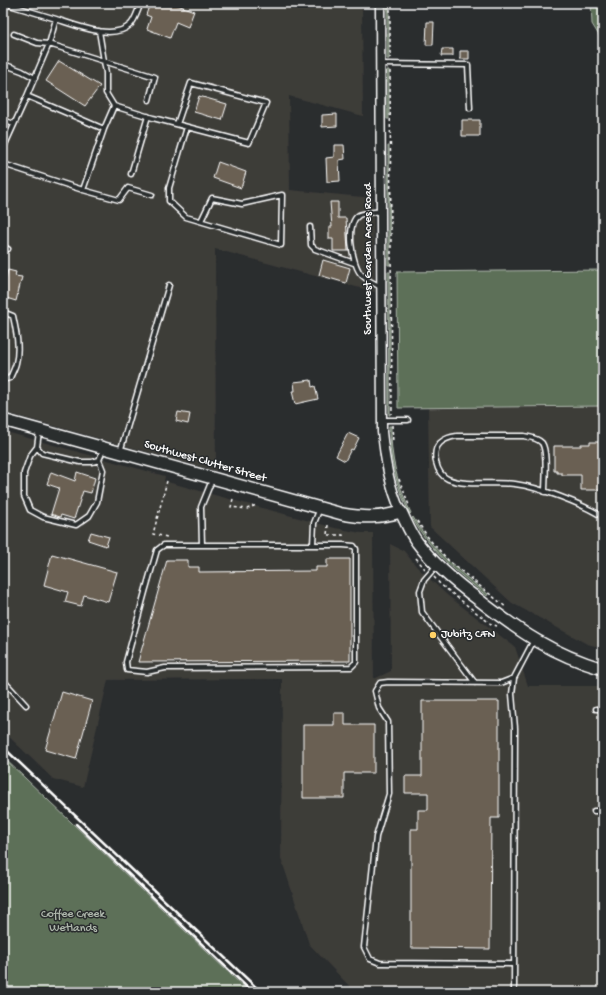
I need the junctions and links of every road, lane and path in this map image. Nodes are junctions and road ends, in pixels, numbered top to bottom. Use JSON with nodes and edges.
{"nodes":[{"id":1,"x":3,"y":3,"type":"edge"},
{"id":2,"x":141,"y":3,"type":"edge"},
{"id":3,"x":380,"y":3,"type":"edge"},
{"id":4,"x":390,"y":3,"type":"edge"},
{"id":5,"x":56,"y":19,"type":"junction"},
{"id":6,"x":99,"y":31,"type":"junction"},
{"id":7,"x":14,"y":34,"type":"dead end"},
{"id":8,"x":49,"y":44,"type":"junction"},
{"id":9,"x":103,"y":60,"type":"junction"},
{"id":10,"x":3,"y":64,"type":"edge"},
{"id":11,"x":380,"y":64,"type":"junction"},
{"id":12,"x":390,"y":64,"type":"junction"},
{"id":13,"x":35,"y":78,"type":"junction"},
{"id":14,"x":27,"y":96,"type":"junction"},
{"id":15,"x":148,"y":100,"type":"dead end"},
{"id":16,"x":114,"y":106,"type":"junction"},
{"id":17,"x":470,"y":108,"type":"dead end"},
{"id":18,"x":148,"y":116,"type":"junction"},
{"id":19,"x":3,"y":120,"type":"edge"},
{"id":20,"x":14,"y":124,"type":"junction"},
{"id":21,"x":177,"y":124,"type":"junction"},
{"id":22,"x":187,"y":127,"type":"junction"},
{"id":23,"x":104,"y":129,"type":"junction"},
{"id":24,"x":3,"y":149,"type":"edge"},
{"id":25,"x":3,"y":164,"type":"edge"},
{"id":26,"x":131,"y":174,"type":"dead end"},
{"id":27,"x":82,"y":190,"type":"junction"},
{"id":28,"x":152,"y":195,"type":"dead end"},
{"id":29,"x":381,"y":211,"type":"junction"},
{"id":30,"x":201,"y":221,"type":"junction"},
{"id":31,"x":310,"y":227,"type":"dead end"},
{"id":32,"x":3,"y":247,"type":"edge"},
{"id":33,"x":8,"y":249,"type":"dead end"},
{"id":34,"x":354,"y":263,"type":"junction"},
{"id":35,"x":169,"y":285,"type":"dead end"},
{"id":36,"x":381,"y":287,"type":"junction"},
{"id":37,"x":3,"y":312,"type":"edge"},
{"id":38,"x":3,"y":380,"type":"edge"},
{"id":39,"x":3,"y":420,"type":"edge"},
{"id":40,"x":382,"y":420,"type":"junction"},
{"id":41,"x":392,"y":420,"type":"junction"},
{"id":42,"x":408,"y":420,"type":"dead end"},
{"id":43,"x":40,"y":430,"type":"junction"},
{"id":44,"x":393,"y":445,"type":"dead end"},
{"id":45,"x":37,"y":447,"type":"junction"},
{"id":46,"x":104,"y":448,"type":"junction"},
{"id":47,"x":120,"y":452,"type":"junction"},
{"id":48,"x":99,"y":460,"type":"junction"},
{"id":49,"x":398,"y":476,"type":"dead end"},
{"id":50,"x":213,"y":478,"type":"junction"},
{"id":51,"x":167,"y":481,"type":"dead end"},
{"id":52,"x":545,"y":492,"type":"junction"},
{"id":53,"x":233,"y":499,"type":"dead end"},
{"id":54,"x":256,"y":505,"type":"dead end"},
{"id":55,"x":320,"y":508,"type":"junction"},
{"id":56,"x":406,"y":511,"type":"junction"},
{"id":57,"x":603,"y":517,"type":"edge"},
{"id":58,"x":417,"y":520,"type":"dead end"},
{"id":59,"x":328,"y":525,"type":"dead end"},
{"id":60,"x":168,"y":545,"type":"junction"},
{"id":61,"x":202,"y":545,"type":"junction"},
{"id":62,"x":313,"y":545,"type":"junction"},
{"id":63,"x":343,"y":545,"type":"junction"},
{"id":64,"x":437,"y":565,"type":"junction"},
{"id":65,"x":508,"y":609,"type":"dead end"},
{"id":66,"x":534,"y":640,"type":"junction"},
{"id":67,"x":603,"y":669,"type":"edge"},
{"id":68,"x":514,"y":678,"type":"junction"},
{"id":69,"x":3,"y":680,"type":"edge"},
{"id":70,"x":475,"y":683,"type":"junction"},
{"id":71,"x":26,"y":705,"type":"dead end"},
{"id":72,"x":596,"y":709,"type":"dead end"},
{"id":73,"x":603,"y":709,"type":"edge"},
{"id":74,"x":594,"y":811,"type":"dead end"},
{"id":75,"x":603,"y":811,"type":"edge"},
{"id":76,"x":514,"y":964,"type":"junction"},
{"id":77,"x":514,"y":992,"type":"edge"}],
"edges":[{"from":1,"to":5,"type":"lane"},
{"from":2,"to":6,"type":"lane"},
{"from":3,"to":11,"type":"street","name":"Southwest Garden Acres Road"},
{"from":4,"to":12,"type":"path"},
{"from":5,"to":6,"type":"lane"},
{"from":5,"to":8,"type":"lane"},
{"from":6,"to":9,"type":"lane"},
{"from":7,"to":8,"type":"lane"},
{"from":8,"to":9,"type":"lane"},
{"from":8,"to":13,"type":"lane"},
{"from":9,"to":15,"type":"lane"},
{"from":9,"to":16,"type":"lane"},
{"from":10,"to":13,"type":"lane"},
{"from":11,"to":12,"type":"lane"},
{"from":11,"to":29,"type":"street","name":"Southwest Garden Acres Road"},
{"from":12,"to":17,"type":"lane"},
{"from":12,"to":41,"type":"path"},
{"from":13,"to":14,"type":"lane"},
{"from":14,"to":20,"type":"lane"},
{"from":14,"to":23,"type":"lane"},
{"from":16,"to":18,"type":"lane"},
{"from":16,"to":23,"type":"lane"},
{"from":18,"to":21,"type":"lane"},
{"from":18,"to":26,"type":"lane"},
{"from":19,"to":20,"type":"lane"},
{"from":20,"to":24,"type":"lane"},
{"from":21,"to":22,"type":"lane"},
{"from":21,"to":22,"type":"lane"},
{"from":22,"to":30,"type":"lane"},
{"from":23,"to":27,"type":"lane"},
{"from":25,"to":27,"type":"lane"},
{"from":27,"to":28,"type":"lane"},
{"from":29,"to":34,"type":"lane"},
{"from":29,"to":36,"type":"street","name":"Southwest Garden Acres Road"},
{"from":30,"to":30,"type":"lane"},
{"from":31,"to":34,"type":"lane"},
{"from":32,"to":33,"type":"lane"},
{"from":34,"to":36,"type":"lane"},
{"from":35,"to":47,"type":"lane"},
{"from":36,"to":40,"type":"street","name":"Southwest Garden Acres Road"},
{"from":37,"to":38,"type":"lane"},
{"from":39,"to":43,"type":"street","name":"Southwest Clutter Street"},
{"from":40,"to":41,"type":"lane"},
{"from":40,"to":56,"type":"street","name":"Southwest Garden Acres Road"},
{"from":41,"to":42,"type":"lane"},
{"from":41,"to":44,"type":"path"},
{"from":43,"to":45,"type":"lane"},
{"from":43,"to":46,"type":"street","name":"Southwest Clutter Street"},
{"from":45,"to":48,"type":"lane"},
{"from":45,"to":48,"type":"lane"},
{"from":46,"to":47,"type":"street","name":"Southwest Clutter Street"},
{"from":46,"to":48,"type":"lane"},
{"from":47,"to":50,"type":"street","name":"Southwest Clutter Street"},
{"from":49,"to":56,"type":"path"},
{"from":50,"to":55,"type":"street","name":"Southwest Clutter Street"},
{"from":50,"to":61,"type":"lane"},
{"from":51,"to":60,"type":"path"},
{"from":52,"to":52,"type":"lane"},
{"from":52,"to":57,"type":"lane"},
{"from":53,"to":54,"type":"path"},
{"from":55,"to":56,"type":"street","name":"Southwest Clutter Street"},
{"from":55,"to":62,"type":"lane"},
{"from":56,"to":64,"type":"street"},
{"from":58,"to":65,"type":"path"},
{"from":59,"to":63,"type":"path"},
{"from":60,"to":61,"type":"lane"},
{"from":60,"to":63,"type":"lane"},
{"from":61,"to":62,"type":"lane"},
{"from":62,"to":63,"type":"lane"},
{"from":64,"to":66,"type":"street"},
{"from":64,"to":70,"type":"lane"},
{"from":66,"to":67,"type":"street"},
{"from":66,"to":68,"type":"lane"},
{"from":68,"to":70,"type":"lane"},
{"from":68,"to":76,"type":"lane"},
{"from":69,"to":71,"type":"lane"},
{"from":70,"to":76,"type":"lane"},
{"from":72,"to":73,"type":"lane"},
{"from":74,"to":75,"type":"lane"},
{"from":76,"to":77,"type":"lane"}]}
